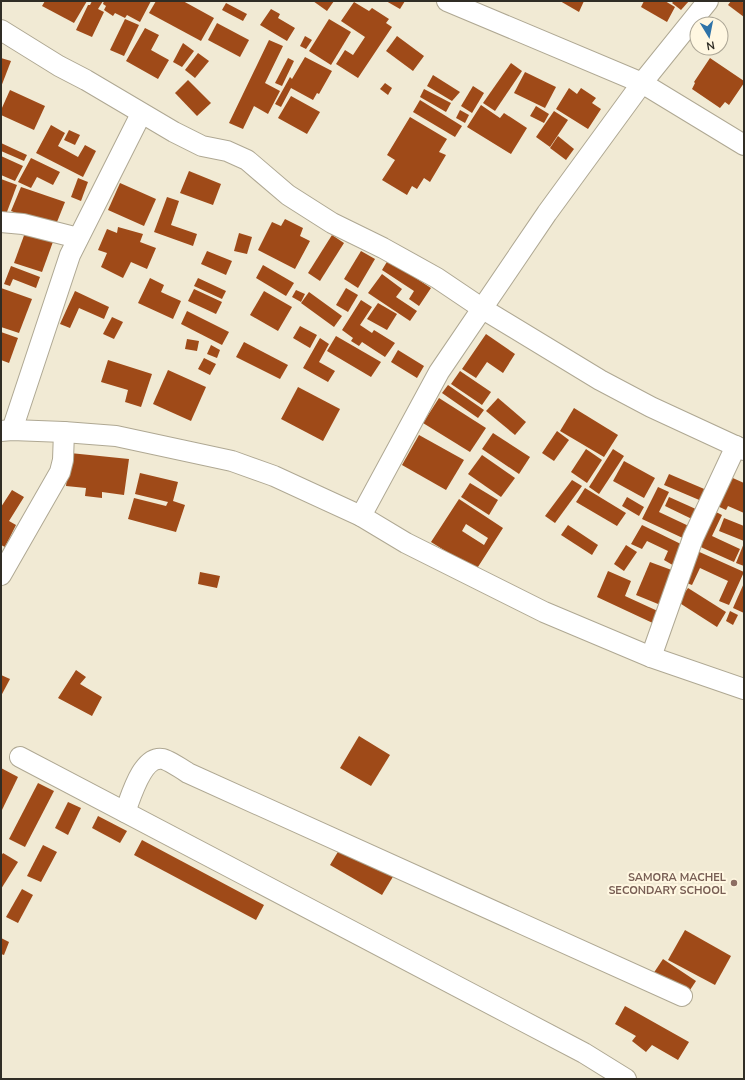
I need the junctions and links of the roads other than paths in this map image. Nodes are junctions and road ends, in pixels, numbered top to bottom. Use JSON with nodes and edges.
{"nodes":[{"id":1,"x":447,"y":1,"type":"edge"},
{"id":2,"x":708,"y":1,"type":"edge"},
{"id":3,"x":1,"y":30,"type":"edge"},
{"id":4,"x":642,"y":83,"type":"junction"},
{"id":5,"x":141,"y":114,"type":"junction"},
{"id":6,"x":744,"y":145,"type":"edge"},
{"id":7,"x":1,"y":222,"type":"edge"},
{"id":8,"x":78,"y":238,"type":"junction"},
{"id":9,"x":483,"y":309,"type":"junction"},
{"id":10,"x":7,"y":431,"type":"edge"},
{"id":11,"x":64,"y":432,"type":"junction"},
{"id":12,"x":740,"y":448,"type":"edge"},
{"id":13,"x":361,"y":516,"type":"junction"},
{"id":14,"x":1,"y":575,"type":"edge"},
{"id":15,"x":651,"y":657,"type":"junction"},
{"id":16,"x":744,"y":689,"type":"edge"},
{"id":17,"x":20,"y":757,"type":"dead end"},
{"id":18,"x":125,"y":812,"type":"junction"},
{"id":19,"x":682,"y":996,"type":"dead end"},
{"id":20,"x":626,"y":1079,"type":"edge"}],
"edges":[{"from":1,"to":4,"type":"street"},
{"from":2,"to":4,"type":"street"},
{"from":3,"to":5,"type":"street"},
{"from":4,"to":6,"type":"street"},
{"from":4,"to":9,"type":"street"},
{"from":5,"to":8,"type":"street"},
{"from":5,"to":9,"type":"street"},
{"from":7,"to":8,"type":"street"},
{"from":8,"to":10,"type":"street"},
{"from":9,"to":12,"type":"street"},
{"from":9,"to":13,"type":"street"},
{"from":10,"to":11,"type":"street"},
{"from":11,"to":13,"type":"street"},
{"from":11,"to":14,"type":"street"},
{"from":12,"to":15,"type":"street"},
{"from":13,"to":15,"type":"street"},
{"from":15,"to":16,"type":"street"},
{"from":17,"to":18,"type":"street"},
{"from":18,"to":19,"type":"street"},
{"from":18,"to":20,"type":"street"}]}
